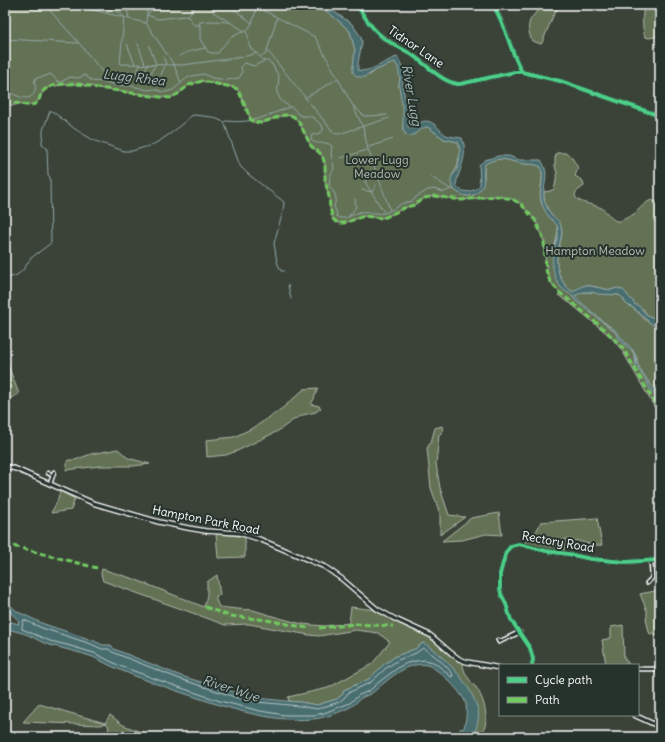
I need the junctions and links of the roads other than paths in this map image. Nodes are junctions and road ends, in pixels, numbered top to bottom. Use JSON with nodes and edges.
{"nodes":[{"id":1,"x":356,"y":5,"type":"edge"},
{"id":2,"x":493,"y":5,"type":"edge"},
{"id":3,"x":522,"y":72,"type":"junction"},
{"id":4,"x":660,"y":116,"type":"edge"},
{"id":5,"x":5,"y":466,"type":"edge"},
{"id":6,"x":48,"y":473,"type":"dead end"},
{"id":7,"x":50,"y":484,"type":"junction"},
{"id":8,"x":660,"y":560,"type":"edge"},
{"id":9,"x":651,"y":561,"type":"junction"},
{"id":10,"x":647,"y":583,"type":"dead end"},
{"id":11,"x":520,"y":632,"type":"junction"},
{"id":12,"x":499,"y":642,"type":"dead end"},
{"id":13,"x":532,"y":664,"type":"edge"},
{"id":14,"x":499,"y":668,"type":"edge"},
{"id":15,"x":639,"y":669,"type":"edge"},
{"id":16,"x":660,"y":669,"type":"edge"},
{"id":17,"x":636,"y":716,"type":"edge"},
{"id":18,"x":660,"y":727,"type":"edge"}],
"edges":[{"from":1,"to":3,"type":"street","name":"Tidnor Lane"},
{"from":2,"to":3,"type":"street"},
{"from":3,"to":4,"type":"street","name":"Tidnor Lane"},
{"from":5,"to":7,"type":"main road","name":"Hampton Park Road"},
{"from":6,"to":7,"type":"street"},
{"from":7,"to":14,"type":"main road","name":"Hampton Park Road"},
{"from":8,"to":9,"type":"street","name":"Rectory Road"},
{"from":9,"to":10,"type":"street"},
{"from":9,"to":11,"type":"street","name":"Rectory Road"},
{"from":11,"to":12,"type":"street"},
{"from":11,"to":13,"type":"street","name":"Rectory Road"},
{"from":15,"to":16,"type":"street"},
{"from":17,"to":18,"type":"main road"}]}
